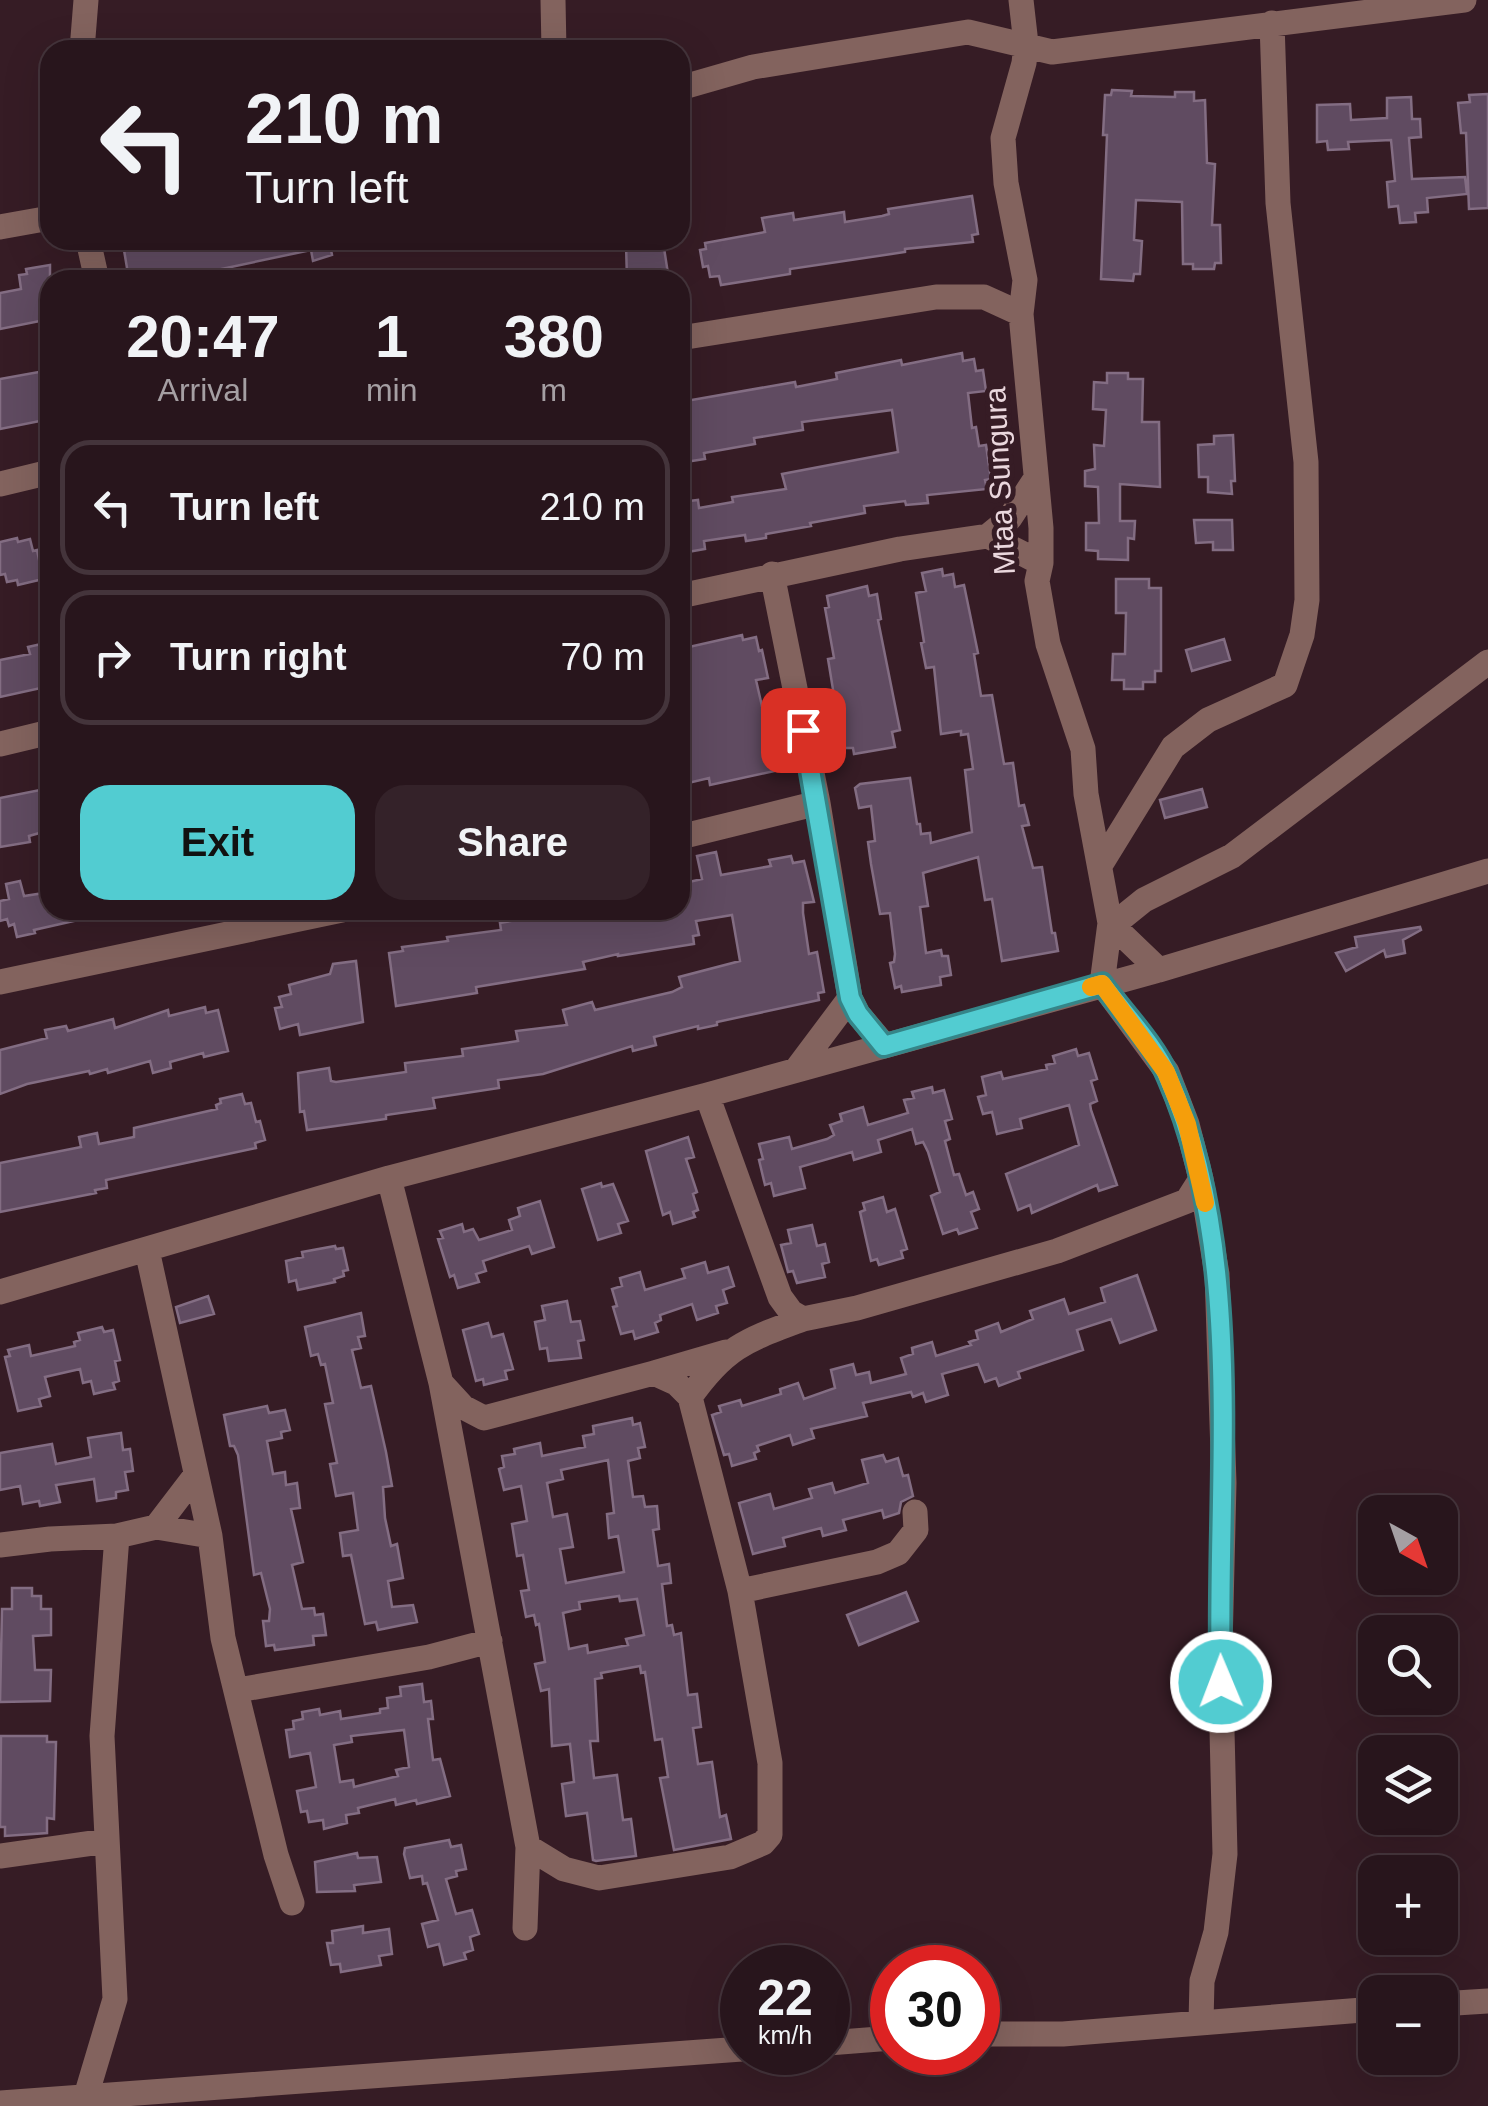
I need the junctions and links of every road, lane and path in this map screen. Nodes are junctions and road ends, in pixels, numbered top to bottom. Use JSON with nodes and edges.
{"nodes":[{"id":1,"x":86,"y":0,"type":"edge"},
{"id":2,"x":553,"y":0,"type":"edge"},
{"id":3,"x":1021,"y":0,"type":"edge"},
{"id":4,"x":1464,"y":0,"type":"edge"},
{"id":5,"x":1272,"y":23,"type":"junction"},
{"id":6,"x":83,"y":40,"type":"edge"},
{"id":7,"x":554,"y":40,"type":"edge"},
{"id":8,"x":1026,"y":44,"type":"junction"},
{"id":9,"x":690,"y":85,"type":"edge"},
{"id":10,"x":40,"y":220,"type":"edge"},
{"id":11,"x":0,"y":227,"type":"edge"},
{"id":12,"x":1022,"y":314,"type":"junction"},
{"id":13,"x":690,"y":336,"type":"edge"},
{"id":14,"x":40,"y":474,"type":"edge"},
{"id":15,"x":1036,"y":478,"type":"junction"},
{"id":16,"x":0,"y":484,"type":"edge"},
{"id":17,"x":988,"y":536,"type":"junction"},
{"id":18,"x":1040,"y":562,"type":"junction"},
{"id":19,"x":772,"y":574,"type":"junction"},
{"id":20,"x":690,"y":594,"type":"edge"},
{"id":21,"x":1488,"y":662,"type":"edge"},
{"id":22,"x":40,"y":734,"type":"edge"},
{"id":23,"x":0,"y":744,"type":"edge"},
{"id":24,"x":818,"y":803,"type":"junction"},
{"id":25,"x":690,"y":835,"type":"edge"},
{"id":26,"x":1101,"y":864,"type":"junction"},
{"id":27,"x":1488,"y":871,"type":"edge"},
{"id":28,"x":294,"y":920,"type":"edge"},
{"id":29,"x":1111,"y":924,"type":"junction"},
{"id":30,"x":1158,"y":970,"type":"junction"},
{"id":31,"x":0,"y":982,"type":"edge"},
{"id":32,"x":1102,"y":984,"type":"junction"},
{"id":33,"x":850,"y":998,"type":"junction"},
{"id":34,"x":884,"y":1046,"type":"junction"},
{"id":35,"x":796,"y":1070,"type":"junction"},
{"id":36,"x":707,"y":1095,"type":"junction"},
{"id":37,"x":388,"y":1178,"type":"junction"},
{"id":38,"x":1201,"y":1180,"type":"junction"},
{"id":39,"x":147,"y":1250,"type":"junction"},
{"id":40,"x":0,"y":1292,"type":"edge"},
{"id":41,"x":780,"y":1297,"type":"junction"},
{"id":42,"x":803,"y":1319,"type":"junction"},
{"id":43,"x":767,"y":1333,"type":"junction"},
{"id":44,"x":728,"y":1351,"type":"junction"},
{"id":45,"x":654,"y":1374,"type":"junction"},
{"id":46,"x":441,"y":1383,"type":"junction"},
{"id":47,"x":690,"y":1396,"type":"junction"},
{"id":48,"x":195,"y":1476,"type":"junction"},
{"id":49,"x":914,"y":1512,"type":"dead end"},
{"id":50,"x":156,"y":1527,"type":"junction"},
{"id":51,"x":117,"y":1536,"type":"junction"},
{"id":52,"x":210,"y":1536,"type":"junction"},
{"id":53,"x":0,"y":1546,"type":"edge"},
{"id":54,"x":740,"y":1591,"type":"junction"},
{"id":55,"x":490,"y":1642,"type":"junction"},
{"id":56,"x":238,"y":1690,"type":"junction"},
{"id":57,"x":107,"y":1842,"type":"junction"},
{"id":58,"x":528,"y":1847,"type":"junction"},
{"id":59,"x":0,"y":1856,"type":"edge"},
{"id":60,"x":292,"y":1903,"type":"dead end"},
{"id":61,"x":524,"y":1928,"type":"dead end"},
{"id":62,"x":1488,"y":2001,"type":"edge"},
{"id":63,"x":1458,"y":2003,"type":"edge"},
{"id":64,"x":1358,"y":2010,"type":"edge"},
{"id":65,"x":1201,"y":2022,"type":"junction"},
{"id":66,"x":1000,"y":2034,"type":"edge"},
{"id":67,"x":720,"y":2050,"type":"edge"},
{"id":68,"x":86,"y":2096,"type":"junction"},
{"id":69,"x":0,"y":2103,"type":"edge"}],
"edges":[{"from":1,"to":6,"type":"street"},
{"from":2,"to":7,"type":"street"},
{"from":3,"to":8,"type":"street","name":"Mtaa Sungura"},
{"from":4,"to":5,"type":"street"},
{"from":5,"to":8,"type":"street"},
{"from":5,"to":26,"type":"street"},
{"from":8,"to":9,"type":"street"},
{"from":8,"to":12,"type":"street","name":"Mtaa Sungura"},
{"from":10,"to":11,"type":"street"},
{"from":12,"to":13,"type":"street"},
{"from":12,"to":15,"type":"street","name":"Mtaa Sungura"},
{"from":14,"to":16,"type":"street"},
{"from":15,"to":17,"type":"street"},
{"from":15,"to":18,"type":"street","name":"Mtaa Sungura"},
{"from":17,"to":18,"type":"street"},
{"from":17,"to":19,"type":"street"},
{"from":18,"to":26,"type":"street","name":"Mtaa Sungura"},
{"from":19,"to":20,"type":"street"},
{"from":19,"to":24,"type":"street"},
{"from":21,"to":29,"type":"street"},
{"from":22,"to":23,"type":"street"},
{"from":24,"to":25,"type":"street"},
{"from":24,"to":33,"type":"street"},
{"from":26,"to":29,"type":"street","name":"Mtaa Sungura"},
{"from":27,"to":30,"type":"street"},
{"from":28,"to":31,"type":"street"},
{"from":29,"to":30,"type":"street"},
{"from":29,"to":32,"type":"street","name":"Mtaa Sungura"},
{"from":30,"to":32,"type":"street"},
{"from":32,"to":34,"type":"street"},
{"from":32,"to":38,"type":"street"},
{"from":33,"to":34,"type":"street"},
{"from":33,"to":35,"type":"street"},
{"from":34,"to":35,"type":"street"},
{"from":35,"to":36,"type":"street"},
{"from":36,"to":37,"type":"street"},
{"from":36,"to":41,"type":"street"},
{"from":37,"to":39,"type":"street"},
{"from":37,"to":46,"type":"street"},
{"from":38,"to":42,"type":"street"},
{"from":38,"to":65,"type":"street"},
{"from":39,"to":40,"type":"street"},
{"from":39,"to":48,"type":"street"},
{"from":41,"to":42,"type":"street"},
{"from":41,"to":43,"type":"street"},
{"from":42,"to":43,"type":"street"},
{"from":43,"to":44,"type":"street"},
{"from":44,"to":45,"type":"street"},
{"from":44,"to":47,"type":"street"},
{"from":45,"to":46,"type":"street"},
{"from":45,"to":47,"type":"street"},
{"from":46,"to":55,"type":"street"},
{"from":47,"to":54,"type":"street"},
{"from":48,"to":50,"type":"street"},
{"from":48,"to":52,"type":"street"},
{"from":49,"to":54,"type":"street"},
{"from":50,"to":51,"type":"street"},
{"from":50,"to":52,"type":"street"},
{"from":51,"to":53,"type":"street"},
{"from":51,"to":57,"type":"street"},
{"from":52,"to":56,"type":"street"},
{"from":54,"to":58,"type":"street"},
{"from":55,"to":56,"type":"street"},
{"from":55,"to":58,"type":"street"},
{"from":56,"to":60,"type":"street"},
{"from":57,"to":59,"type":"street"},
{"from":57,"to":68,"type":"street"},
{"from":58,"to":61,"type":"street"},
{"from":62,"to":63,"type":"street"},
{"from":64,"to":65,"type":"street"},
{"from":65,"to":66,"type":"street"},
{"from":67,"to":68,"type":"street"},
{"from":68,"to":69,"type":"street"}]}
